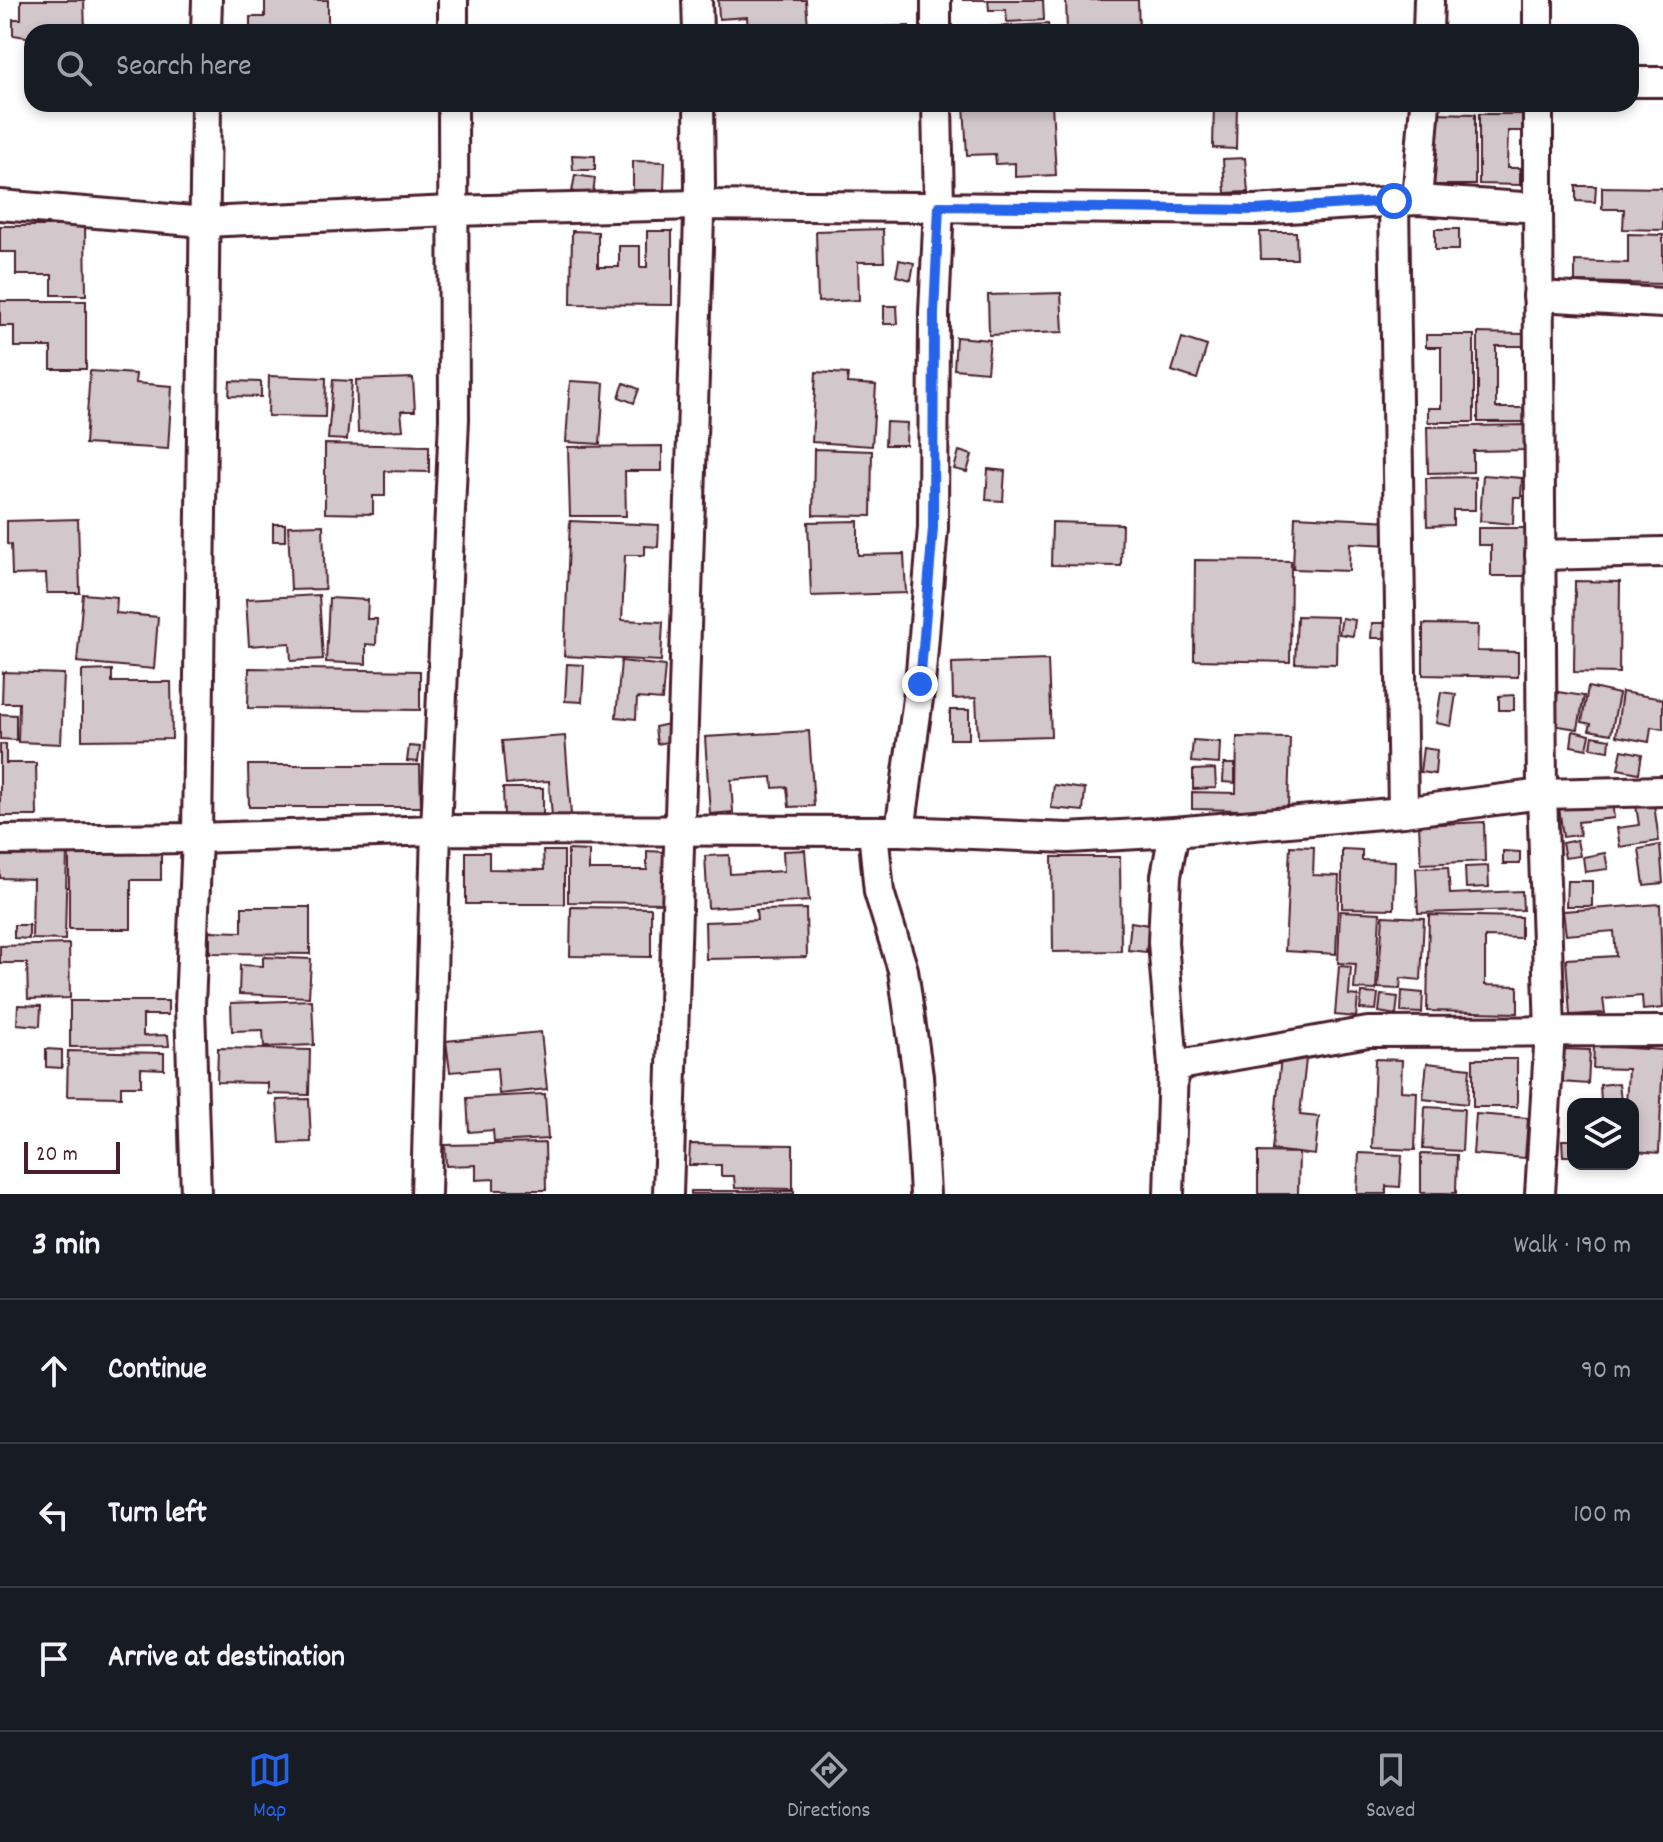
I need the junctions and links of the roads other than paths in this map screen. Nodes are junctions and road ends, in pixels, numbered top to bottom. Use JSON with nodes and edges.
{"nodes":[{"id":1,"x":207,"y":0,"type":"edge"},
{"id":2,"x":453,"y":0,"type":"edge"},
{"id":3,"x":697,"y":0,"type":"edge"},
{"id":4,"x":936,"y":0,"type":"edge"},
{"id":5,"x":1429,"y":0,"type":"edge"},
{"id":6,"x":1538,"y":0,"type":"edge"},
{"id":7,"x":206,"y":24,"type":"edge"},
{"id":8,"x":453,"y":24,"type":"edge"},
{"id":9,"x":698,"y":24,"type":"edge"},
{"id":10,"x":936,"y":24,"type":"edge"},
{"id":11,"x":1428,"y":24,"type":"edge"},
{"id":12,"x":1538,"y":24,"type":"edge"},
{"id":13,"x":1639,"y":82,"type":"edge"},
{"id":14,"x":1663,"y":82,"type":"edge"},
{"id":15,"x":206,"y":112,"type":"edge"},
{"id":16,"x":453,"y":112,"type":"edge"},
{"id":17,"x":699,"y":112,"type":"edge"},
{"id":18,"x":937,"y":112,"type":"edge"},
{"id":19,"x":1423,"y":112,"type":"edge"},
{"id":20,"x":1538,"y":112,"type":"edge"},
{"id":21,"x":1406,"y":200,"type":"junction"},
{"id":22,"x":0,"y":205,"type":"edge"},
{"id":23,"x":698,"y":205,"type":"junction"},
{"id":24,"x":939,"y":206,"type":"junction"},
{"id":25,"x":1538,"y":208,"type":"junction"},
{"id":26,"x":452,"y":211,"type":"junction"},
{"id":27,"x":205,"y":222,"type":"junction"},
{"id":28,"x":1538,"y":296,"type":"junction"},
{"id":29,"x":1663,"y":303,"type":"edge"},
{"id":30,"x":1663,"y":552,"type":"edge"},
{"id":31,"x":1540,"y":555,"type":"junction"},
{"id":32,"x":1663,"y":791,"type":"edge"},
{"id":33,"x":1542,"y":794,"type":"junction"},
{"id":34,"x":1403,"y":812,"type":"junction"},
{"id":35,"x":436,"y":830,"type":"junction"},
{"id":36,"x":886,"y":831,"type":"junction"},
{"id":37,"x":1174,"y":832,"type":"junction"},
{"id":38,"x":681,"y":833,"type":"junction"},
{"id":39,"x":197,"y":838,"type":"junction"},
{"id":40,"x":0,"y":840,"type":"edge"},
{"id":41,"x":1550,"y":1031,"type":"junction"},
{"id":42,"x":1663,"y":1031,"type":"edge"},
{"id":43,"x":1173,"y":1066,"type":"junction"},
{"id":44,"x":196,"y":1194,"type":"edge"},
{"id":45,"x":426,"y":1194,"type":"edge"},
{"id":46,"x":668,"y":1194,"type":"edge"},
{"id":47,"x":925,"y":1194,"type":"edge"},
{"id":48,"x":1169,"y":1194,"type":"edge"},
{"id":49,"x":1540,"y":1194,"type":"edge"}],
"edges":[{"from":1,"to":7,"type":"street"},
{"from":2,"to":8,"type":"street"},
{"from":3,"to":9,"type":"street"},
{"from":4,"to":10,"type":"street"},
{"from":5,"to":11,"type":"street"},
{"from":6,"to":12,"type":"street"},
{"from":13,"to":14,"type":"street"},
{"from":15,"to":27,"type":"street"},
{"from":16,"to":26,"type":"street"},
{"from":17,"to":23,"type":"street"},
{"from":18,"to":24,"type":"street"},
{"from":19,"to":21,"type":"street"},
{"from":20,"to":25,"type":"street"},
{"from":21,"to":24,"type":"street"},
{"from":21,"to":25,"type":"street"},
{"from":21,"to":34,"type":"street"},
{"from":22,"to":27,"type":"street"},
{"from":23,"to":24,"type":"street"},
{"from":23,"to":26,"type":"street"},
{"from":23,"to":38,"type":"street"},
{"from":24,"to":36,"type":"street"},
{"from":25,"to":28,"type":"street"},
{"from":26,"to":27,"type":"street"},
{"from":26,"to":35,"type":"street"},
{"from":27,"to":39,"type":"street"},
{"from":28,"to":29,"type":"street"},
{"from":28,"to":31,"type":"street"},
{"from":30,"to":31,"type":"street"},
{"from":31,"to":33,"type":"street"},
{"from":32,"to":33,"type":"street"},
{"from":33,"to":34,"type":"street"},
{"from":33,"to":41,"type":"street"},
{"from":34,"to":37,"type":"street"},
{"from":35,"to":38,"type":"street"},
{"from":35,"to":39,"type":"street"},
{"from":35,"to":45,"type":"street"},
{"from":36,"to":37,"type":"street"},
{"from":36,"to":38,"type":"street"},
{"from":36,"to":47,"type":"street"},
{"from":37,"to":43,"type":"street"},
{"from":38,"to":46,"type":"street"},
{"from":39,"to":40,"type":"street"},
{"from":39,"to":44,"type":"street"},
{"from":41,"to":42,"type":"street"},
{"from":41,"to":43,"type":"street"},
{"from":41,"to":49,"type":"street"},
{"from":43,"to":48,"type":"street"}]}
